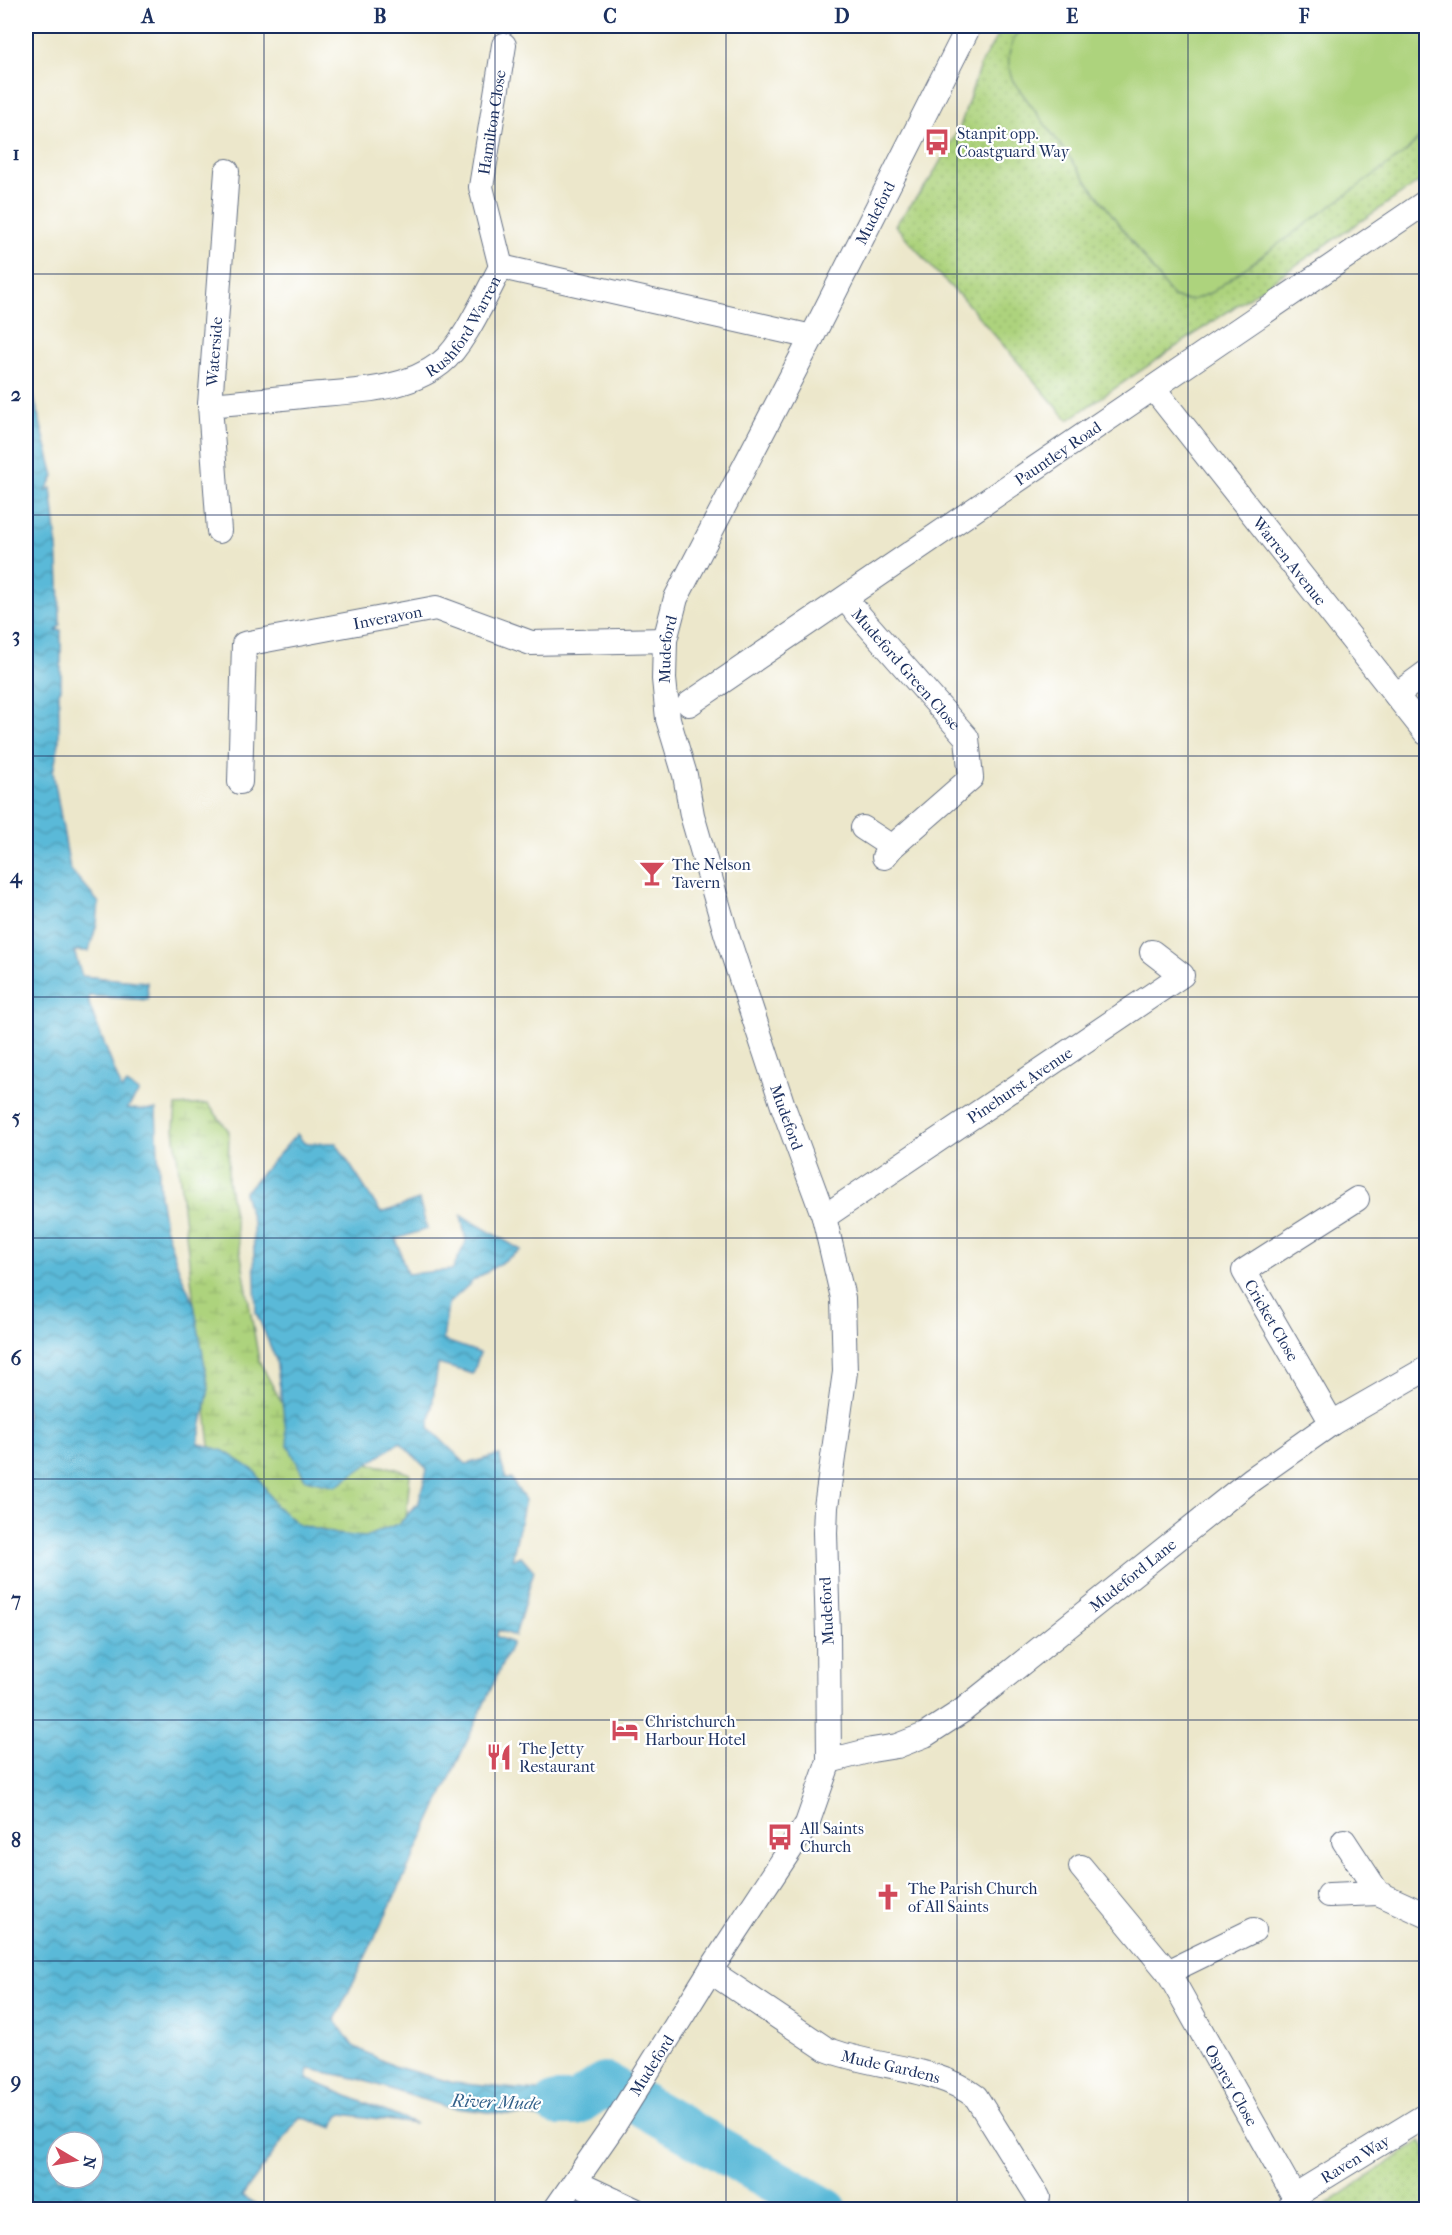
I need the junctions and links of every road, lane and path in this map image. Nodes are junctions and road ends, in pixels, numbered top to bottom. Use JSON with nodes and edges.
{"nodes":[{"id":1,"x":969,"y":26,"type":"edge"},
{"id":2,"x":504,"y":45,"type":"dead end"},
{"id":3,"x":227,"y":171,"type":"dead end"},
{"id":4,"x":1426,"y":202,"type":"edge"},
{"id":5,"x":501,"y":267,"type":"junction"},
{"id":6,"x":812,"y":337,"type":"junction"},
{"id":7,"x":1154,"y":389,"type":"junction"},
{"id":8,"x":210,"y":405,"type":"junction"},
{"id":9,"x":219,"y":531,"type":"dead end"},
{"id":10,"x":844,"y":599,"type":"junction"},
{"id":11,"x":665,"y":640,"type":"junction"},
{"id":12,"x":1426,"y":673,"type":"edge"},
{"id":13,"x":1396,"y":695,"type":"junction"},
{"id":14,"x":689,"y":704,"type":"dead end"},
{"id":15,"x":1426,"y":734,"type":"edge"},
{"id":16,"x":240,"y":782,"type":"dead end"},
{"id":17,"x":863,"y":828,"type":"dead end"},
{"id":18,"x":1152,"y":952,"type":"dead end"},
{"id":19,"x":1357,"y":1199,"type":"dead end"},
{"id":20,"x":824,"y":1217,"type":"junction"},
{"id":21,"x":1426,"y":1369,"type":"edge"},
{"id":22,"x":1332,"y":1423,"type":"junction"},
{"id":23,"x":829,"y":1761,"type":"junction"},
{"id":24,"x":1344,"y":1841,"type":"dead end"},
{"id":25,"x":1081,"y":1867,"type":"dead end"},
{"id":26,"x":1378,"y":1893,"type":"junction"},
{"id":27,"x":1329,"y":1895,"type":"dead end"},
{"id":28,"x":1426,"y":1915,"type":"edge"},
{"id":29,"x":1254,"y":1930,"type":"dead end"},
{"id":30,"x":710,"y":1971,"type":"junction"},
{"id":31,"x":1168,"y":1972,"type":"junction"},
{"id":32,"x":1426,"y":2115,"type":"edge"},
{"id":33,"x":575,"y":2182,"type":"junction"},
{"id":34,"x":1038,"y":2197,"type":"dead end"},
{"id":35,"x":1292,"y":2203,"type":"edge"},
{"id":36,"x":555,"y":2210,"type":"edge"},
{"id":37,"x":635,"y":2210,"type":"edge"}],
"edges":[{"from":1,"to":6,"type":"street","name":"Mudeford"},
{"from":2,"to":5,"type":"street","name":"Hamilton Close"},
{"from":3,"to":8,"type":"street","name":"Waterside"},
{"from":4,"to":7,"type":"street","name":"Pauntley Road"},
{"from":5,"to":6,"type":"street","name":"Rushford Warren"},
{"from":5,"to":8,"type":"street","name":"Rushford Warren"},
{"from":6,"to":11,"type":"street","name":"Mudeford"},
{"from":7,"to":10,"type":"street","name":"Pauntley Road"},
{"from":7,"to":13,"type":"street","name":"Warren Avenue"},
{"from":8,"to":9,"type":"street","name":"Waterside"},
{"from":10,"to":14,"type":"street","name":"Pauntley Road"},
{"from":10,"to":17,"type":"street","name":"Mudeford Green Close"},
{"from":11,"to":16,"type":"street","name":"Inveravon"},
{"from":11,"to":20,"type":"street","name":"Mudeford"},
{"from":12,"to":13,"type":"street"},
{"from":13,"to":15,"type":"street","name":"Warren Avenue"},
{"from":18,"to":20,"type":"street","name":"Pinehurst Avenue"},
{"from":19,"to":22,"type":"street","name":"Cricket Close"},
{"from":20,"to":23,"type":"street","name":"Mudeford"},
{"from":21,"to":22,"type":"street","name":"Mudeford Lane"},
{"from":22,"to":23,"type":"street","name":"Mudeford Lane"},
{"from":23,"to":30,"type":"street","name":"Mudeford"},
{"from":24,"to":26,"type":"street"},
{"from":25,"to":31,"type":"street","name":"Osprey Close"},
{"from":26,"to":27,"type":"street"},
{"from":26,"to":28,"type":"street"},
{"from":29,"to":31,"type":"street"},
{"from":30,"to":33,"type":"street","name":"Mudeford"},
{"from":30,"to":34,"type":"street","name":"Mude Gardens"},
{"from":31,"to":35,"type":"street","name":"Osprey Close"},
{"from":32,"to":35,"type":"street","name":"Raven Way"},
{"from":33,"to":36,"type":"street","name":"Mudeford"},
{"from":33,"to":37,"type":"street"}]}
